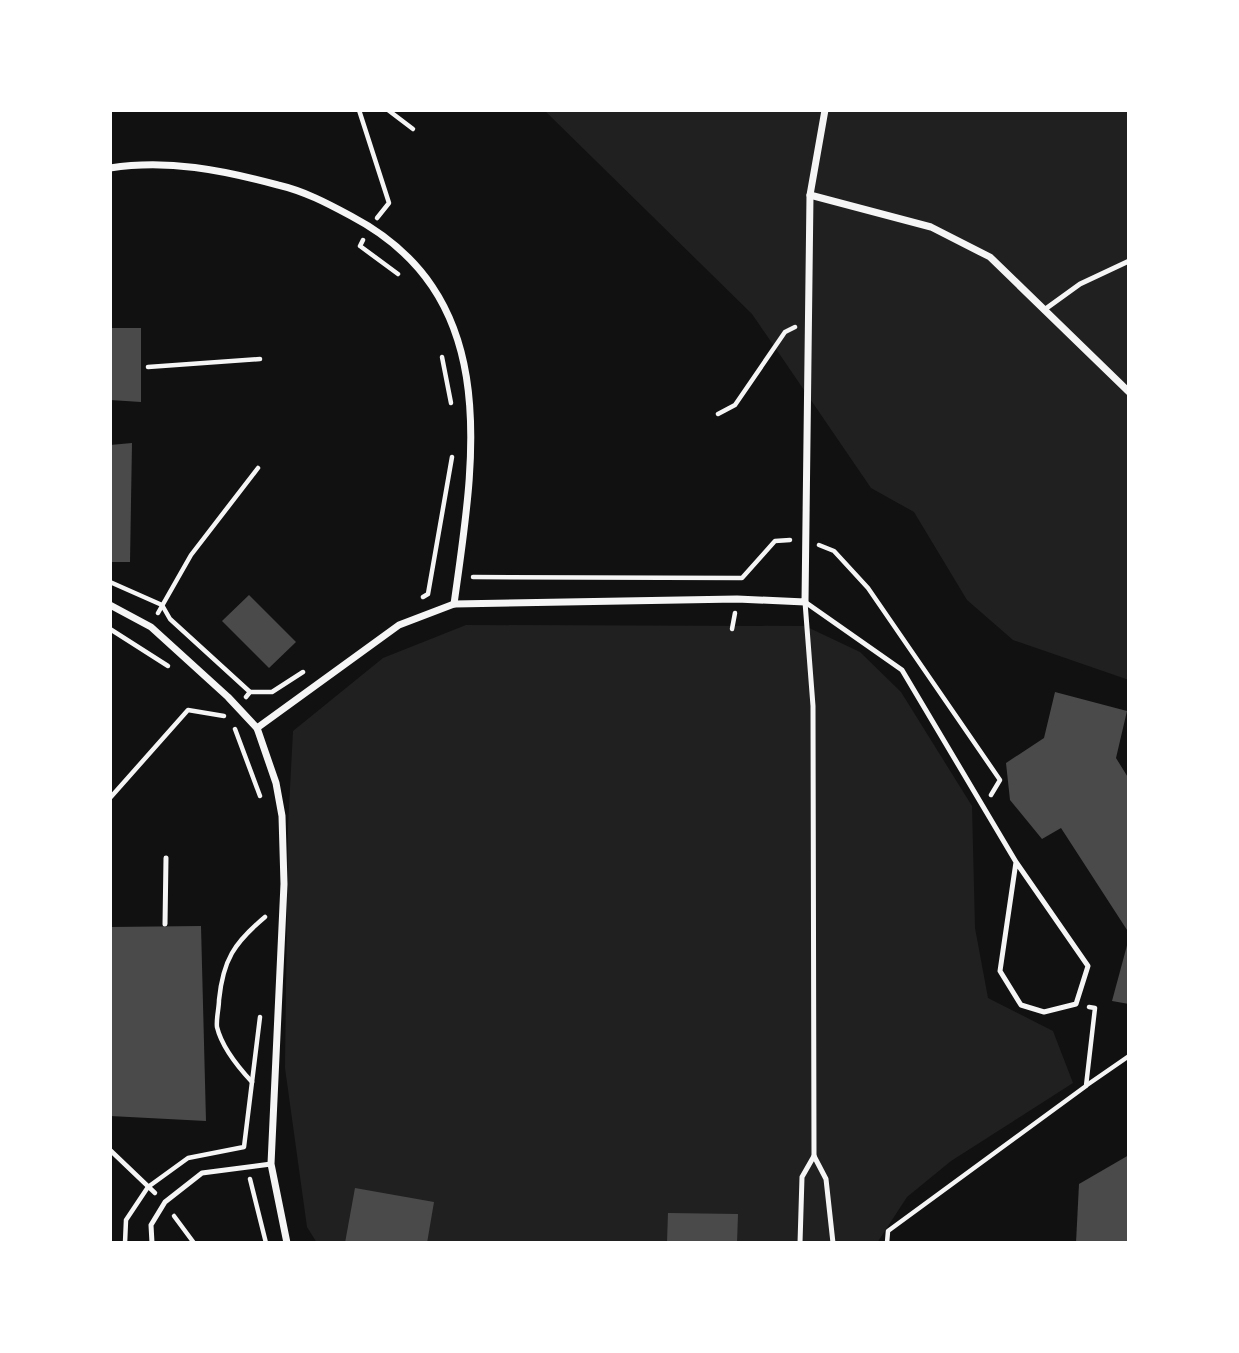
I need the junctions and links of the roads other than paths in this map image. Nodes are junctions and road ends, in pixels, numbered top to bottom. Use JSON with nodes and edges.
{"nodes":[{"id":1,"x":825,"y":110,"type":"edge"},
{"id":2,"x":110,"y":168,"type":"edge"},
{"id":3,"x":810,"y":195,"type":"junction"},
{"id":4,"x":1129,"y":261,"type":"edge"},
{"id":5,"x":1044,"y":310,"type":"junction"},
{"id":6,"x":1129,"y":392,"type":"edge"},
{"id":7,"x":805,"y":602,"type":"junction"},
{"id":8,"x":454,"y":604,"type":"junction"},
{"id":9,"x":110,"y":605,"type":"edge"},
{"id":10,"x":257,"y":728,"type":"junction"},
{"id":11,"x":166,"y":858,"type":"dead end"},
{"id":12,"x":1016,"y":862,"type":"junction"},
{"id":13,"x":165,"y":924,"type":"dead end"},
{"id":14,"x":814,"y":1156,"type":"junction"},
{"id":15,"x":271,"y":1164,"type":"junction"},
{"id":16,"x":152,"y":1243,"type":"edge"},
{"id":17,"x":287,"y":1243,"type":"edge"},
{"id":18,"x":800,"y":1243,"type":"edge"},
{"id":19,"x":832,"y":1243,"type":"edge"}],
"edges":[{"from":1,"to":3,"type":"street"},
{"from":2,"to":8,"type":"street"},
{"from":3,"to":5,"type":"street"},
{"from":3,"to":7,"type":"street"},
{"from":4,"to":5,"type":"lane"},
{"from":5,"to":6,"type":"street"},
{"from":7,"to":8,"type":"street"},
{"from":7,"to":12,"type":"lane"},
{"from":7,"to":14,"type":"lane"},
{"from":8,"to":10,"type":"street"},
{"from":9,"to":10,"type":"street"},
{"from":10,"to":15,"type":"street"},
{"from":11,"to":13,"type":"lane"},
{"from":12,"to":12,"type":"lane"},
{"from":14,"to":18,"type":"lane"},
{"from":14,"to":19,"type":"lane"},
{"from":15,"to":16,"type":"lane"},
{"from":15,"to":17,"type":"street"}]}
